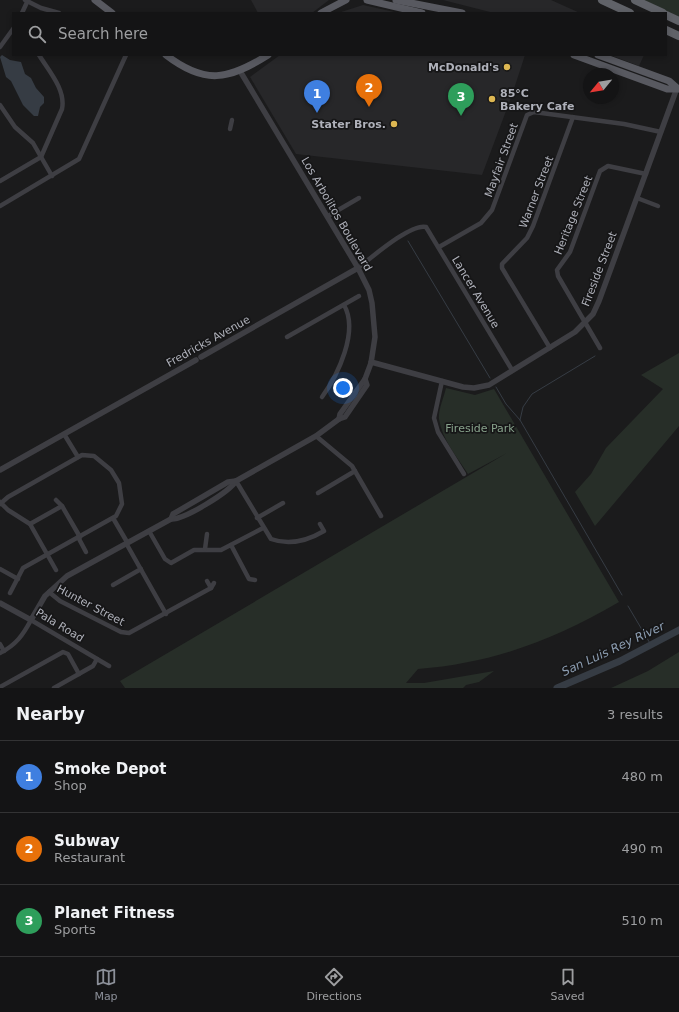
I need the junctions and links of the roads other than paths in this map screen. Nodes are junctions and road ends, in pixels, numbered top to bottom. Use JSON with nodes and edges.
{"nodes":[{"id":1,"x":27,"y":0,"type":"edge"},
{"id":2,"x":95,"y":0,"type":"edge"},
{"id":3,"x":346,"y":0,"type":"edge"},
{"id":4,"x":367,"y":0,"type":"edge"},
{"id":5,"x":396,"y":0,"type":"edge"},
{"id":6,"x":418,"y":0,"type":"edge"},
{"id":7,"x":602,"y":0,"type":"edge"},
{"id":8,"x":635,"y":0,"type":"edge"},
{"id":9,"x":436,"y":9,"type":"junction"},
{"id":10,"x":331,"y":10,"type":"edge"},
{"id":11,"x":22,"y":12,"type":"edge"},
{"id":12,"x":57,"y":12,"type":"edge"},
{"id":13,"x":111,"y":12,"type":"edge"},
{"id":14,"x":418,"y":12,"type":"edge"},
{"id":15,"x":456,"y":12,"type":"edge"},
{"id":16,"x":628,"y":12,"type":"edge"},
{"id":17,"x":661,"y":12,"type":"edge"},
{"id":18,"x":667,"y":15,"type":"edge"},
{"id":19,"x":679,"y":21,"type":"edge"},
{"id":20,"x":667,"y":30,"type":"edge"},
{"id":21,"x":12,"y":31,"type":"edge"},
{"id":22,"x":679,"y":36,"type":"edge"},
{"id":23,"x":0,"y":47,"type":"edge"},
{"id":24,"x":40,"y":56,"type":"edge"},
{"id":25,"x":126,"y":56,"type":"edge"},
{"id":26,"x":167,"y":56,"type":"edge"},
{"id":27,"x":266,"y":56,"type":"edge"},
{"id":28,"x":577,"y":56,"type":"edge"},
{"id":29,"x":601,"y":56,"type":"edge"},
{"id":30,"x":240,"y":70,"type":"junction"},
{"id":31,"x":678,"y":89,"type":"edge"},
{"id":32,"x":0,"y":105,"type":"edge"},
{"id":33,"x":573,"y":117,"type":"junction"},
{"id":34,"x":232,"y":120,"type":"dead end"},
{"id":35,"x":230,"y":129,"type":"dead end"},
{"id":36,"x":661,"y":132,"type":"junction"},
{"id":37,"x":41,"y":157,"type":"junction"},
{"id":38,"x":51,"y":174,"type":"junction"},
{"id":39,"x":646,"y":174,"type":"junction"},
{"id":40,"x":0,"y":181,"type":"edge"},
{"id":41,"x":359,"y":198,"type":"dead end"},
{"id":42,"x":637,"y":198,"type":"junction"},
{"id":43,"x":0,"y":206,"type":"edge"},
{"id":44,"x":658,"y":206,"type":"dead end"},
{"id":45,"x":328,"y":216,"type":"junction"},
{"id":46,"x":422,"y":226,"type":"joint"},
{"id":47,"x":438,"y":247,"type":"junction"},
{"id":48,"x":358,"y":268,"type":"junction"},
{"id":49,"x":359,"y":296,"type":"dead end"},
{"id":50,"x":344,"y":305,"type":"junction"},
{"id":51,"x":586,"y":324,"type":"junction"},
{"id":52,"x":287,"y":337,"type":"dead end"},
{"id":53,"x":550,"y":348,"type":"junction"},
{"id":54,"x":600,"y":348,"type":"dead end"},
{"id":55,"x":371,"y":362,"type":"junction"},
{"id":56,"x":512,"y":370,"type":"junction"},
{"id":57,"x":442,"y":381,"type":"junction"},
{"id":58,"x":322,"y":397,"type":"dead end"},
{"id":59,"x":64,"y":434,"type":"junction"},
{"id":60,"x":316,"y":436,"type":"junction"},
{"id":61,"x":78,"y":457,"type":"junction"},
{"id":62,"x":0,"y":470,"type":"edge"},
{"id":63,"x":355,"y":471,"type":"junction"},
{"id":64,"x":464,"y":474,"type":"dead end"},
{"id":65,"x":236,"y":481,"type":"junction"},
{"id":66,"x":318,"y":494,"type":"dead end"},
{"id":67,"x":56,"y":500,"type":"dead end"},
{"id":68,"x":0,"y":503,"type":"edge"},
{"id":69,"x":283,"y":503,"type":"dead end"},
{"id":70,"x":62,"y":506,"type":"junction"},
{"id":71,"x":381,"y":516,"type":"dead end"},
{"id":72,"x":113,"y":518,"type":"junction"},
{"id":73,"x":257,"y":518,"type":"junction"},
{"id":74,"x":30,"y":524,"type":"junction"},
{"id":75,"x":320,"y":524,"type":"dead end"},
{"id":76,"x":263,"y":528,"type":"junction"},
{"id":77,"x":149,"y":531,"type":"junction"},
{"id":78,"x":207,"y":534,"type":"dead end"},
{"id":79,"x":79,"y":537,"type":"junction"},
{"id":80,"x":127,"y":543,"type":"junction"},
{"id":81,"x":231,"y":546,"type":"junction"},
{"id":82,"x":205,"y":549,"type":"junction"},
{"id":83,"x":86,"y":552,"type":"dead end"},
{"id":84,"x":48,"y":555,"type":"junction"},
{"id":85,"x":0,"y":569,"type":"edge"},
{"id":86,"x":141,"y":569,"type":"junction"},
{"id":87,"x":56,"y":570,"type":"dead end"},
{"id":88,"x":18,"y":579,"type":"junction"},
{"id":89,"x":255,"y":580,"type":"dead end"},
{"id":90,"x":206,"y":581,"type":"dead end"},
{"id":91,"x":214,"y":583,"type":"dead end"},
{"id":92,"x":113,"y":585,"type":"dead end"},
{"id":93,"x":211,"y":588,"type":"junction"},
{"id":94,"x":49,"y":592,"type":"junction"},
{"id":95,"x":10,"y":593,"type":"dead end"},
{"id":96,"x":0,"y":603,"type":"edge"},
{"id":97,"x":166,"y":614,"type":"junction"},
{"id":98,"x":31,"y":620,"type":"junction"},
{"id":99,"x":0,"y":644,"type":"edge"},
{"id":100,"x":2,"y":652,"type":"edge"},
{"id":101,"x":97,"y":659,"type":"junction"},
{"id":102,"x":109,"y":666,"type":"dead end"},
{"id":103,"x":79,"y":674,"type":"junction"},
{"id":104,"x":0,"y":687,"type":"edge"},
{"id":105,"x":54,"y":688,"type":"edge"}],
"edges":[{"from":1,"to":11,"type":"street"},
{"from":1,"to":12,"type":"street"},
{"from":2,"to":13,"type":"main road"},
{"from":3,"to":10,"type":"main road"},
{"from":4,"to":14,"type":"main road"},
{"from":5,"to":9,"type":"main road"},
{"from":6,"to":9,"type":"main road"},
{"from":7,"to":16,"type":"highway"},
{"from":8,"to":17,"type":"highway"},
{"from":9,"to":15,"type":"main road"},
{"from":18,"to":19,"type":"highway"},
{"from":20,"to":22,"type":"highway"},
{"from":21,"to":23,"type":"street"},
{"from":24,"to":37,"type":"street"},
{"from":25,"to":38,"type":"street"},
{"from":26,"to":30,"type":"main road"},
{"from":27,"to":30,"type":"main road"},
{"from":28,"to":31,"type":"main road"},
{"from":29,"to":31,"type":"main road"},
{"from":30,"to":45,"type":"street","name":"Los Arbolitos Boulevard"},
{"from":31,"to":36,"type":"street","name":"Fireside Street"},
{"from":32,"to":37,"type":"street"},
{"from":33,"to":36,"type":"street","name":"Mayfair Street"},
{"from":33,"to":47,"type":"street","name":"Mayfair Street"},
{"from":33,"to":53,"type":"street","name":"Warner Street"},
{"from":34,"to":35,"type":"street"},
{"from":36,"to":39,"type":"street","name":"Fireside Street"},
{"from":37,"to":38,"type":"street"},
{"from":37,"to":40,"type":"street"},
{"from":38,"to":43,"type":"street"},
{"from":39,"to":42,"type":"street","name":"Fireside Street"},
{"from":39,"to":51,"type":"street","name":"Heritage Street"},
{"from":41,"to":45,"type":"street"},
{"from":42,"to":44,"type":"street"},
{"from":42,"to":51,"type":"street","name":"Fireside Street"},
{"from":45,"to":48,"type":"street","name":"Los Arbolitos Boulevard"},
{"from":46,"to":47,"type":"street","name":"Lancer Avenue"},
{"from":46,"to":48,"type":"street","name":"Fredricks Avenue"},
{"from":47,"to":56,"type":"street","name":"Lancer Avenue"},
{"from":48,"to":55,"type":"street","name":"Los Arbolitos Boulevard"},
{"from":48,"to":59,"type":"street","name":"Fredricks Avenue"},
{"from":49,"to":50,"type":"street"},
{"from":50,"to":52,"type":"street"},
{"from":50,"to":58,"type":"street"},
{"from":51,"to":53,"type":"street","name":"Fireside Street"},
{"from":51,"to":54,"type":"street","name":"Heritage Street"},
{"from":53,"to":56,"type":"street","name":"Fireside Street"},
{"from":55,"to":57,"type":"street","name":"Fireside Street"},
{"from":55,"to":60,"type":"street","name":"Los Arbolitos Boulevard"},
{"from":56,"to":57,"type":"street","name":"Fireside Street"},
{"from":57,"to":64,"type":"street"},
{"from":59,"to":61,"type":"street"},
{"from":59,"to":62,"type":"street","name":"Fredricks Avenue"},
{"from":60,"to":63,"type":"street"},
{"from":60,"to":65,"type":"street","name":"Los Arbolitos Boulevard"},
{"from":61,"to":68,"type":"street"},
{"from":61,"to":72,"type":"street"},
{"from":63,"to":66,"type":"street"},
{"from":63,"to":71,"type":"street"},
{"from":65,"to":73,"type":"street"},
{"from":65,"to":77,"type":"street","name":"Los Arbolitos Boulevard"},
{"from":67,"to":70,"type":"street"},
{"from":68,"to":74,"type":"street"},
{"from":69,"to":73,"type":"street"},
{"from":70,"to":74,"type":"street"},
{"from":70,"to":79,"type":"street"},
{"from":72,"to":79,"type":"street"},
{"from":72,"to":80,"type":"street"},
{"from":73,"to":76,"type":"street"},
{"from":74,"to":84,"type":"street"},
{"from":75,"to":76,"type":"street"},
{"from":76,"to":81,"type":"street"},
{"from":77,"to":80,"type":"street","name":"Los Arbolitos Boulevard"},
{"from":77,"to":82,"type":"street"},
{"from":78,"to":82,"type":"street"},
{"from":79,"to":83,"type":"street"},
{"from":79,"to":84,"type":"street"},
{"from":80,"to":86,"type":"street"},
{"from":80,"to":94,"type":"street","name":"Los Arbolitos Boulevard"},
{"from":81,"to":82,"type":"street"},
{"from":81,"to":89,"type":"street"},
{"from":84,"to":87,"type":"street"},
{"from":84,"to":88,"type":"street"},
{"from":85,"to":88,"type":"street"},
{"from":86,"to":92,"type":"street"},
{"from":86,"to":97,"type":"street"},
{"from":88,"to":95,"type":"street"},
{"from":90,"to":93,"type":"street"},
{"from":91,"to":93,"type":"street","name":"Hunter Street"},
{"from":93,"to":97,"type":"street","name":"Hunter Street"},
{"from":94,"to":97,"type":"street","name":"Hunter Street"},
{"from":94,"to":98,"type":"street","name":"Los Arbolitos Boulevard"},
{"from":96,"to":98,"type":"street","name":"Pala Road"},
{"from":98,"to":100,"type":"street","name":"Los Arbolitos Boulevard"},
{"from":98,"to":101,"type":"street","name":"Pala Road"},
{"from":99,"to":100,"type":"street"},
{"from":101,"to":102,"type":"street","name":"Pala Road"},
{"from":101,"to":103,"type":"street"},
{"from":103,"to":104,"type":"street"},
{"from":103,"to":105,"type":"street"}]}
